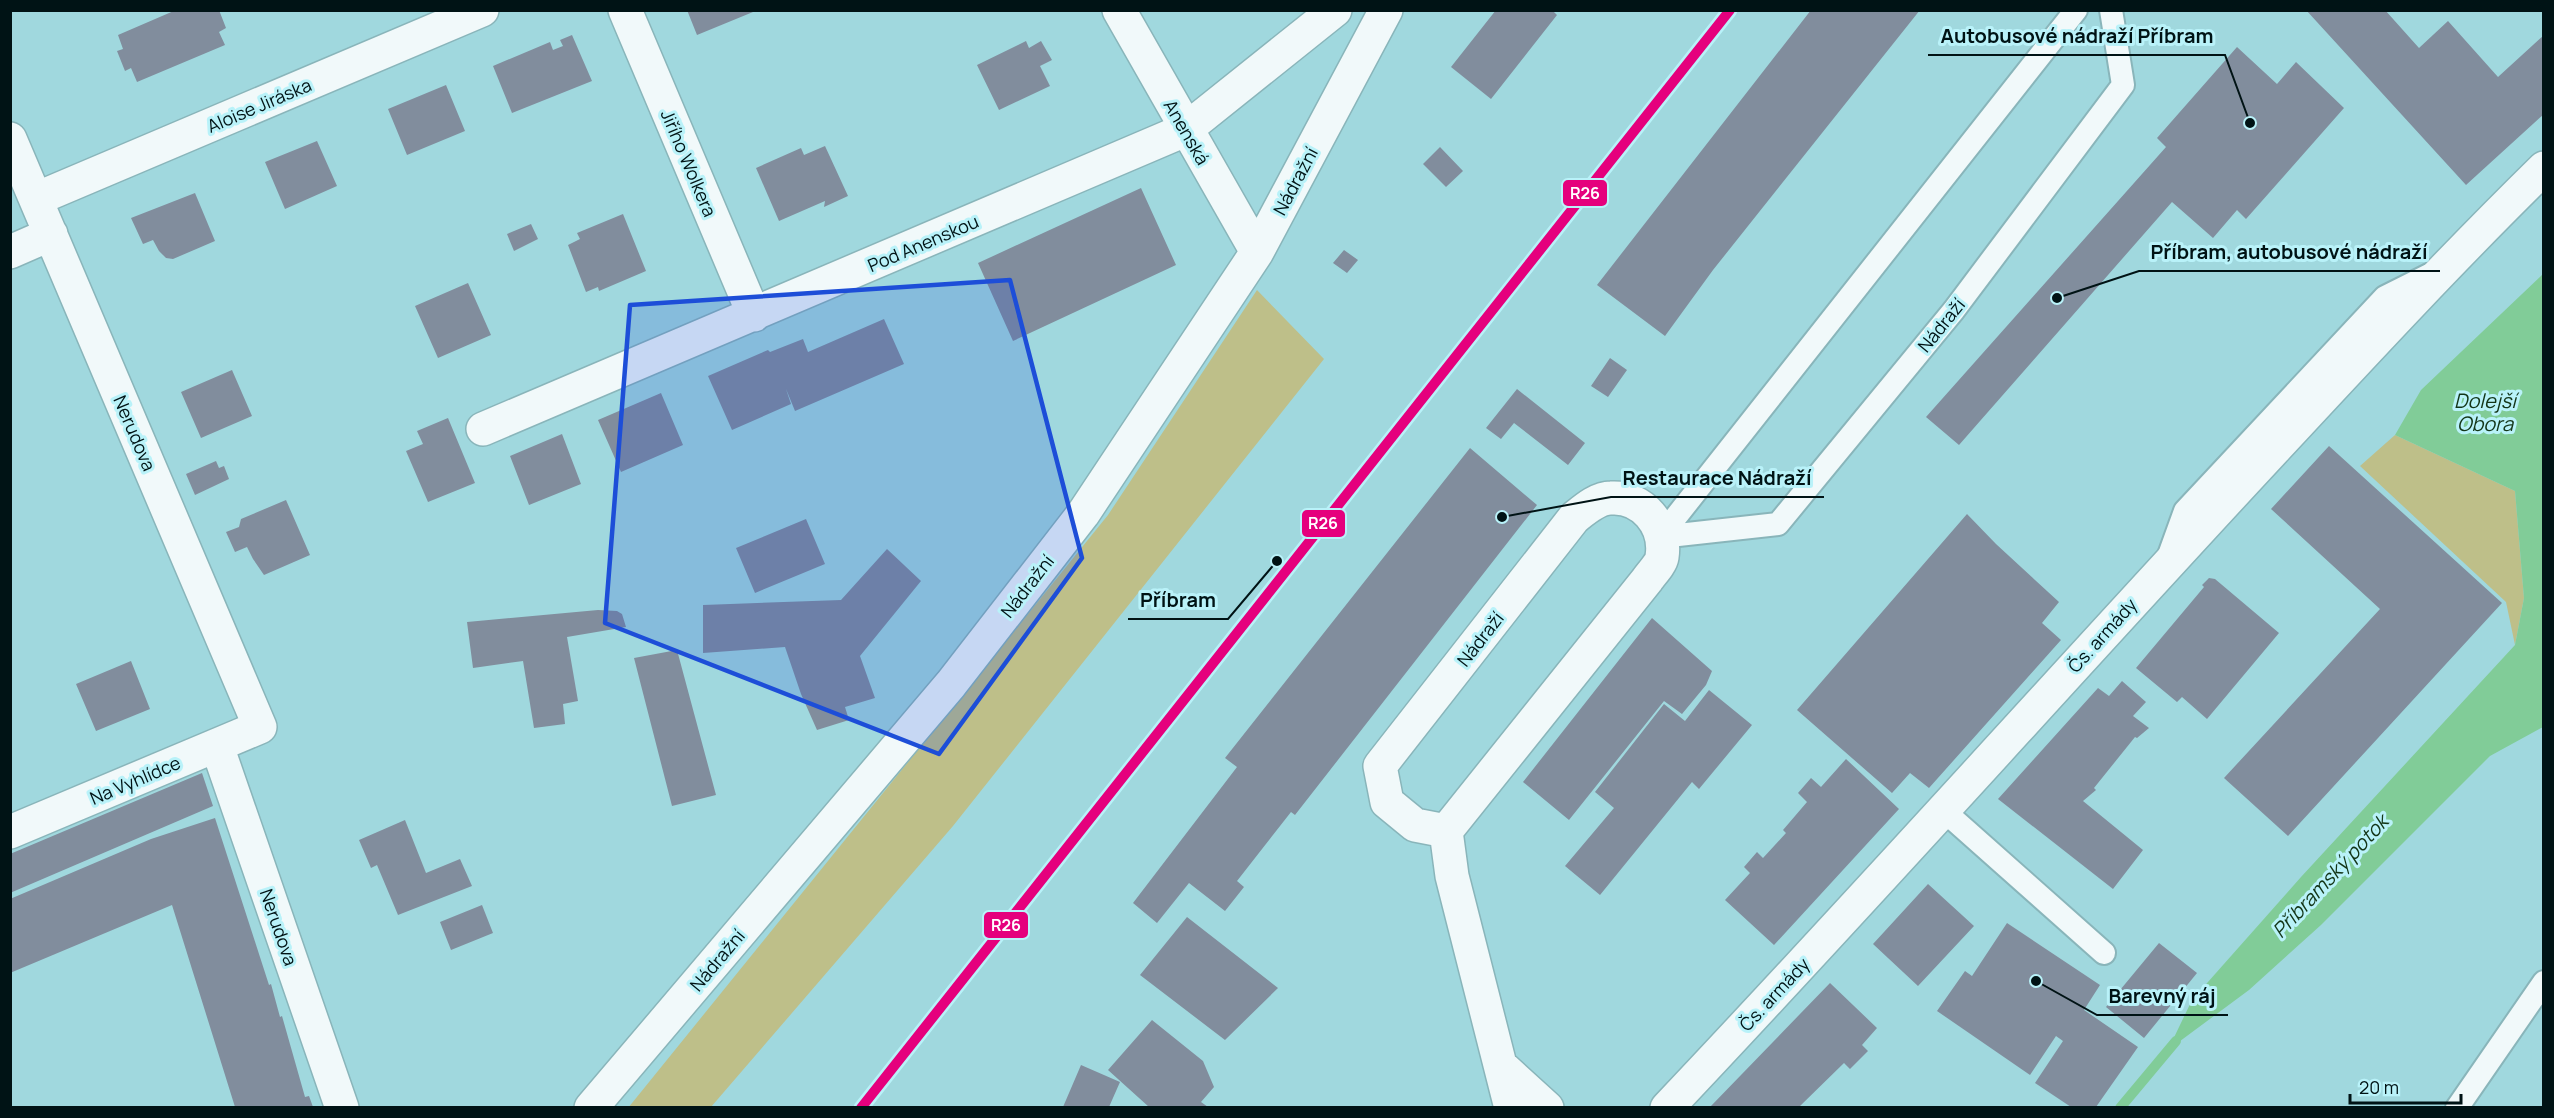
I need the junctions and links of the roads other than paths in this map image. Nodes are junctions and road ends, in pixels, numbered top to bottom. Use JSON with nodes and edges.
{"nodes":[{"id":1,"x":482,"y":10,"type":"edge"},
{"id":2,"x":625,"y":10,"type":"edge"},
{"id":3,"x":1119,"y":10,"type":"edge"},
{"id":4,"x":1335,"y":10,"type":"edge"},
{"id":5,"x":1386,"y":10,"type":"edge"},
{"id":6,"x":2076,"y":10,"type":"edge"},
{"id":7,"x":2111,"y":10,"type":"edge"},
{"id":8,"x":1185,"y":130,"type":"junction"},
{"id":9,"x":14,"y":157,"type":"edge"},
{"id":10,"x":2544,"y":168,"type":"edge"},
{"id":11,"x":36,"y":200,"type":"junction"},
{"id":12,"x":51,"y":234,"type":"junction"},
{"id":13,"x":10,"y":252,"type":"edge"},
{"id":14,"x":1257,"y":252,"type":"junction"},
{"id":15,"x":754,"y":315,"type":"junction"},
{"id":16,"x":483,"y":429,"type":"dead end"},
{"id":17,"x":1660,"y":537,"type":"junction"},
{"id":18,"x":260,"y":727,"type":"joint"},
{"id":19,"x":217,"y":746,"type":"junction"},
{"id":20,"x":1943,"y":810,"type":"junction"},
{"id":21,"x":1446,"y":831,"type":"junction"},
{"id":22,"x":10,"y":832,"type":"edge"},
{"id":23,"x":2104,"y":953,"type":"dead end"},
{"id":24,"x":2544,"y":982,"type":"edge"},
{"id":25,"x":1501,"y":1066,"type":"junction"},
{"id":26,"x":342,"y":1107,"type":"edge"},
{"id":27,"x":591,"y":1107,"type":"edge"},
{"id":28,"x":1511,"y":1107,"type":"edge"},
{"id":29,"x":1547,"y":1107,"type":"edge"},
{"id":30,"x":1667,"y":1107,"type":"edge"},
{"id":31,"x":2457,"y":1107,"type":"edge"}],
"edges":[{"from":1,"to":11,"type":"street","name":"Aloise Jiráska"},
{"from":2,"to":15,"type":"street","name":"Jiřího Wolkera"},
{"from":3,"to":8,"type":"street","name":"Anenská"},
{"from":4,"to":8,"type":"street","name":"Pod Anenskou"},
{"from":5,"to":14,"type":"street","name":"Nádražní"},
{"from":6,"to":17,"type":"lane"},
{"from":7,"to":17,"type":"lane","name":"Nádraží"},
{"from":8,"to":14,"type":"street","name":"Anenská"},
{"from":8,"to":15,"type":"street","name":"Pod Anenskou"},
{"from":9,"to":11,"type":"street","name":"Nerudova"},
{"from":10,"to":20,"type":"street","name":"Čs. armády"},
{"from":11,"to":12,"type":"street","name":"Nerudova"},
{"from":12,"to":13,"type":"street"},
{"from":12,"to":18,"type":"street","name":"Nerudova"},
{"from":14,"to":27,"type":"street","name":"Nádražní"},
{"from":15,"to":16,"type":"street","name":"Pod Anenskou"},
{"from":17,"to":21,"type":"street"},
{"from":17,"to":21,"type":"street","name":"Nádraží"},
{"from":18,"to":19,"type":"street","name":"Na Vyhlídce"},
{"from":19,"to":22,"type":"street","name":"Na Vyhlídce"},
{"from":19,"to":26,"type":"street","name":"Nerudova"},
{"from":20,"to":23,"type":"lane"},
{"from":20,"to":30,"type":"street","name":"Čs. armády"},
{"from":21,"to":25,"type":"street"},
{"from":24,"to":31,"type":"lane"},
{"from":25,"to":28,"type":"street"},
{"from":25,"to":29,"type":"street"}]}
